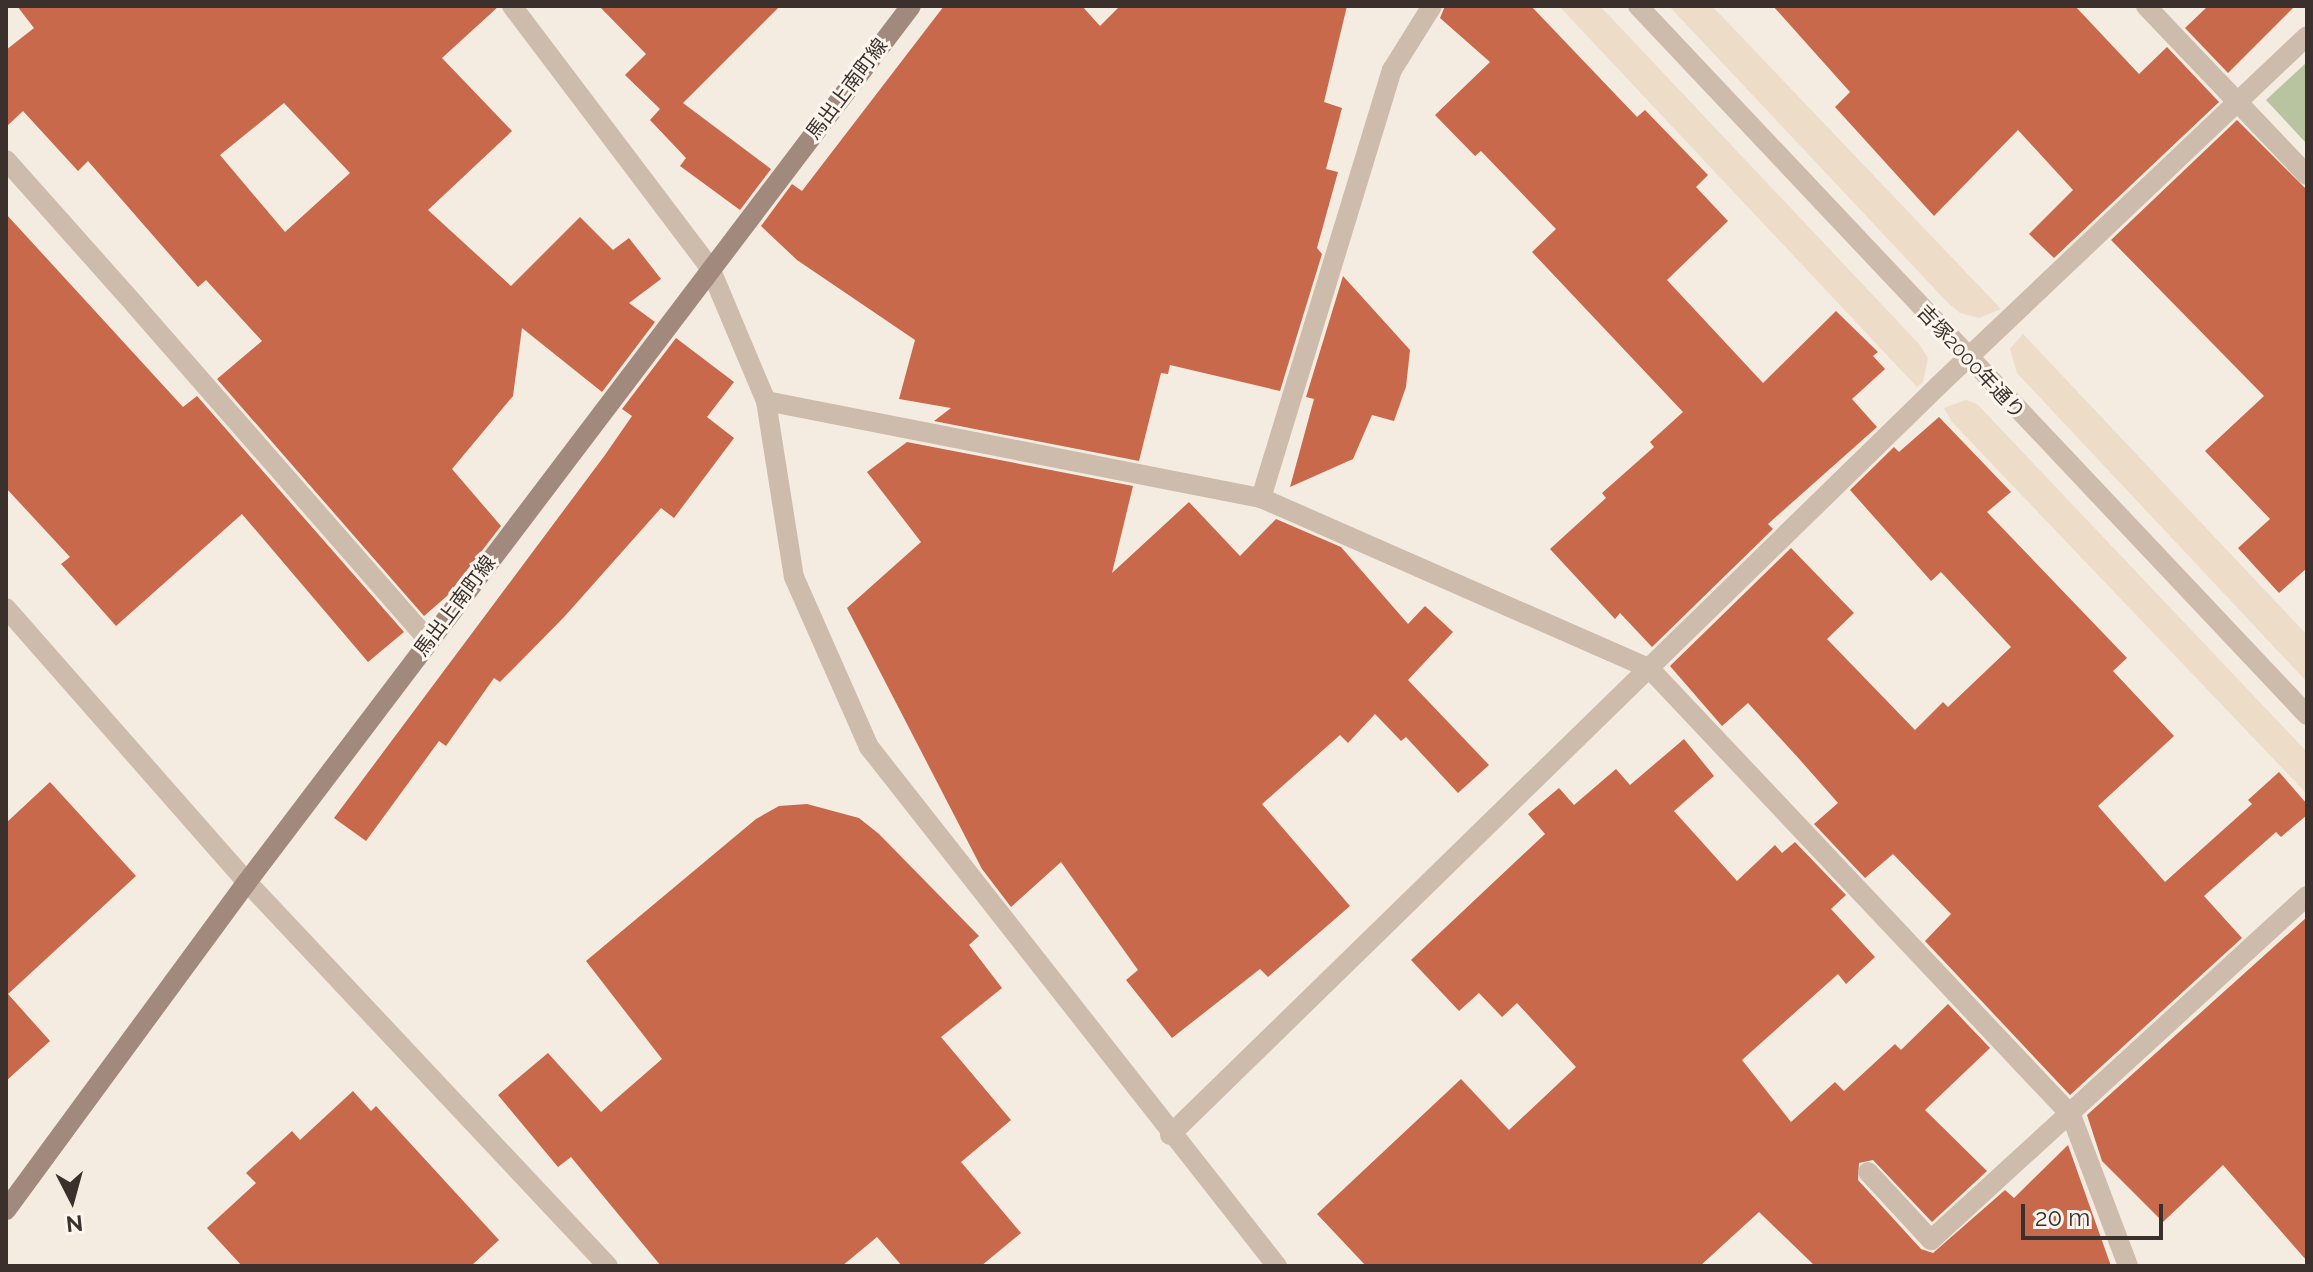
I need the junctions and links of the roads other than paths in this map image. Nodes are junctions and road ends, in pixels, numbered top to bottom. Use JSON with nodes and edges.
{"nodes":[{"id":1,"x":512,"y":6,"type":"edge"},
{"id":2,"x":911,"y":6,"type":"edge"},
{"id":3,"x":1432,"y":6,"type":"edge"},
{"id":4,"x":1638,"y":6,"type":"edge"},
{"id":5,"x":2146,"y":6,"type":"edge"},
{"id":6,"x":2307,"y":36,"type":"edge"},
{"id":7,"x":2236,"y":103,"type":"junction"},
{"id":8,"x":6,"y":160,"type":"edge"},
{"id":9,"x":2307,"y":175,"type":"edge"},
{"id":10,"x":710,"y":268,"type":"junction"},
{"id":11,"x":1969,"y":359,"type":"junction"},
{"id":12,"x":766,"y":401,"type":"junction"},
{"id":13,"x":1261,"y":498,"type":"junction"},
{"id":14,"x":6,"y":608,"type":"edge"},
{"id":15,"x":429,"y":641,"type":"junction"},
{"id":16,"x":1649,"y":668,"type":"junction"},
{"id":17,"x":2307,"y":715,"type":"edge"},
{"id":18,"x":247,"y":882,"type":"junction"},
{"id":19,"x":2307,"y":896,"type":"edge"},
{"id":20,"x":2071,"y":1115,"type":"junction"},
{"id":21,"x":1170,"y":1135,"type":"junction"},
{"id":22,"x":1868,"y":1172,"type":"dead end"},
{"id":23,"x":6,"y":1210,"type":"edge"},
{"id":24,"x":608,"y":1266,"type":"edge"},
{"id":25,"x":1277,"y":1266,"type":"edge"},
{"id":26,"x":2128,"y":1266,"type":"edge"}],
"edges":[{"from":1,"to":10,"type":"street"},
{"from":2,"to":10,"type":"main road","name":"馬出上南町線"},
{"from":3,"to":13,"type":"street"},
{"from":4,"to":11,"type":"street","name":"吉塚2000年通り"},
{"from":5,"to":7,"type":"street"},
{"from":6,"to":7,"type":"street"},
{"from":7,"to":9,"type":"street"},
{"from":7,"to":11,"type":"street"},
{"from":8,"to":15,"type":"street"},
{"from":10,"to":12,"type":"street"},
{"from":10,"to":15,"type":"main road","name":"馬出上南町線"},
{"from":11,"to":16,"type":"street"},
{"from":11,"to":17,"type":"street","name":"吉塚2000年通り"},
{"from":12,"to":13,"type":"street"},
{"from":12,"to":21,"type":"street"},
{"from":13,"to":16,"type":"street"},
{"from":14,"to":18,"type":"street"},
{"from":15,"to":18,"type":"main road","name":"馬出上南町線"},
{"from":16,"to":20,"type":"street"},
{"from":16,"to":21,"type":"street"},
{"from":18,"to":23,"type":"main road","name":"馬出上南町線"},
{"from":18,"to":24,"type":"street"},
{"from":19,"to":20,"type":"street"},
{"from":20,"to":22,"type":"street"},
{"from":20,"to":26,"type":"street"},
{"from":21,"to":25,"type":"street"}]}
